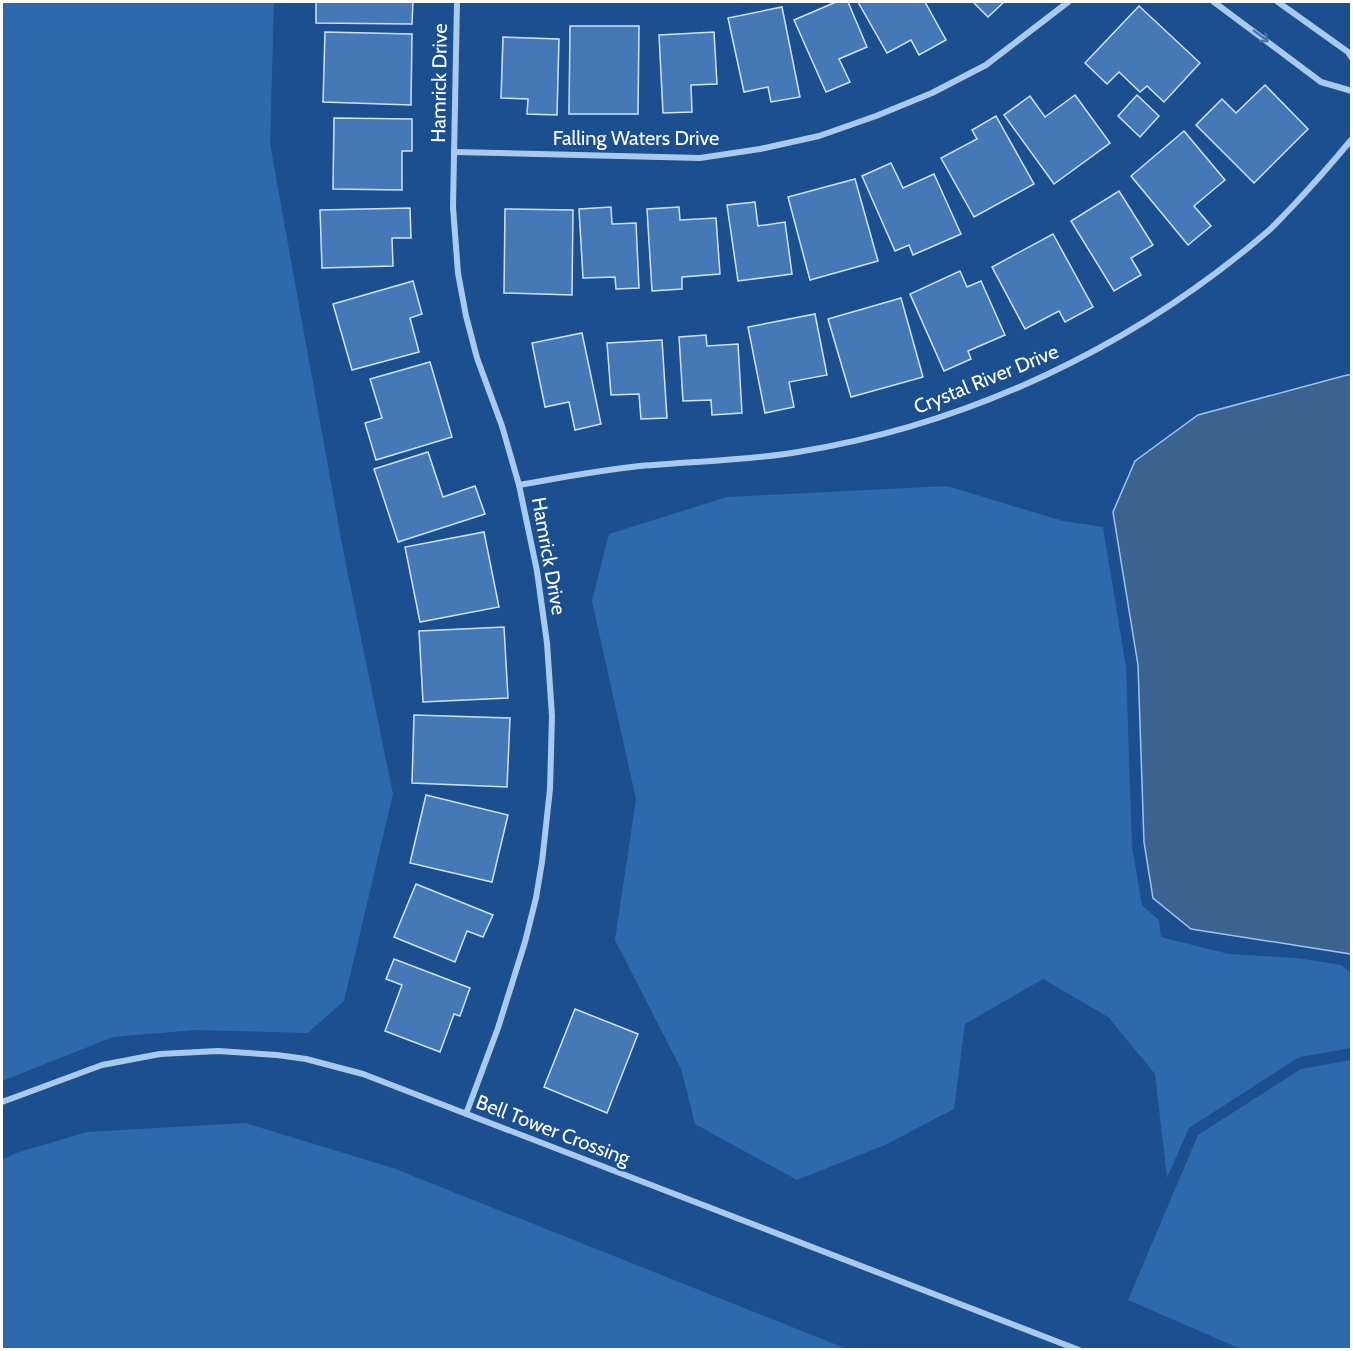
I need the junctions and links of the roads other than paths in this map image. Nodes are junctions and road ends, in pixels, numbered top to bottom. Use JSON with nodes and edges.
{"nodes":[{"id":1,"x":457,"y":2,"type":"edge"},
{"id":2,"x":1068,"y":2,"type":"edge"},
{"id":3,"x":1214,"y":2,"type":"edge"},
{"id":4,"x":1278,"y":2,"type":"edge"},
{"id":5,"x":1352,"y":58,"type":"edge"},
{"id":6,"x":1352,"y":91,"type":"edge"},
{"id":7,"x":1352,"y":138,"type":"edge"},
{"id":8,"x":454,"y":152,"type":"junction"},
{"id":9,"x":519,"y":485,"type":"junction"},
{"id":10,"x":2,"y":1102,"type":"edge"},
{"id":11,"x":466,"y":1114,"type":"junction"},
{"id":12,"x":1079,"y":1350,"type":"edge"}],
"edges":[{"from":1,"to":8,"type":"street","name":"Hamrick Drive"},
{"from":2,"to":8,"type":"street","name":"Falling Waters Drive"},
{"from":3,"to":6,"type":"street","one_way":true},
{"from":4,"to":5,"type":"street"},
{"from":7,"to":9,"type":"street","name":"Crystal River Drive"},
{"from":8,"to":9,"type":"street","name":"Hamrick Drive"},
{"from":9,"to":11,"type":"street","name":"Hamrick Drive"},
{"from":10,"to":11,"type":"street","name":"Bell Tower Crossing"},
{"from":11,"to":12,"type":"street","name":"Bell Tower Crossing"}]}
